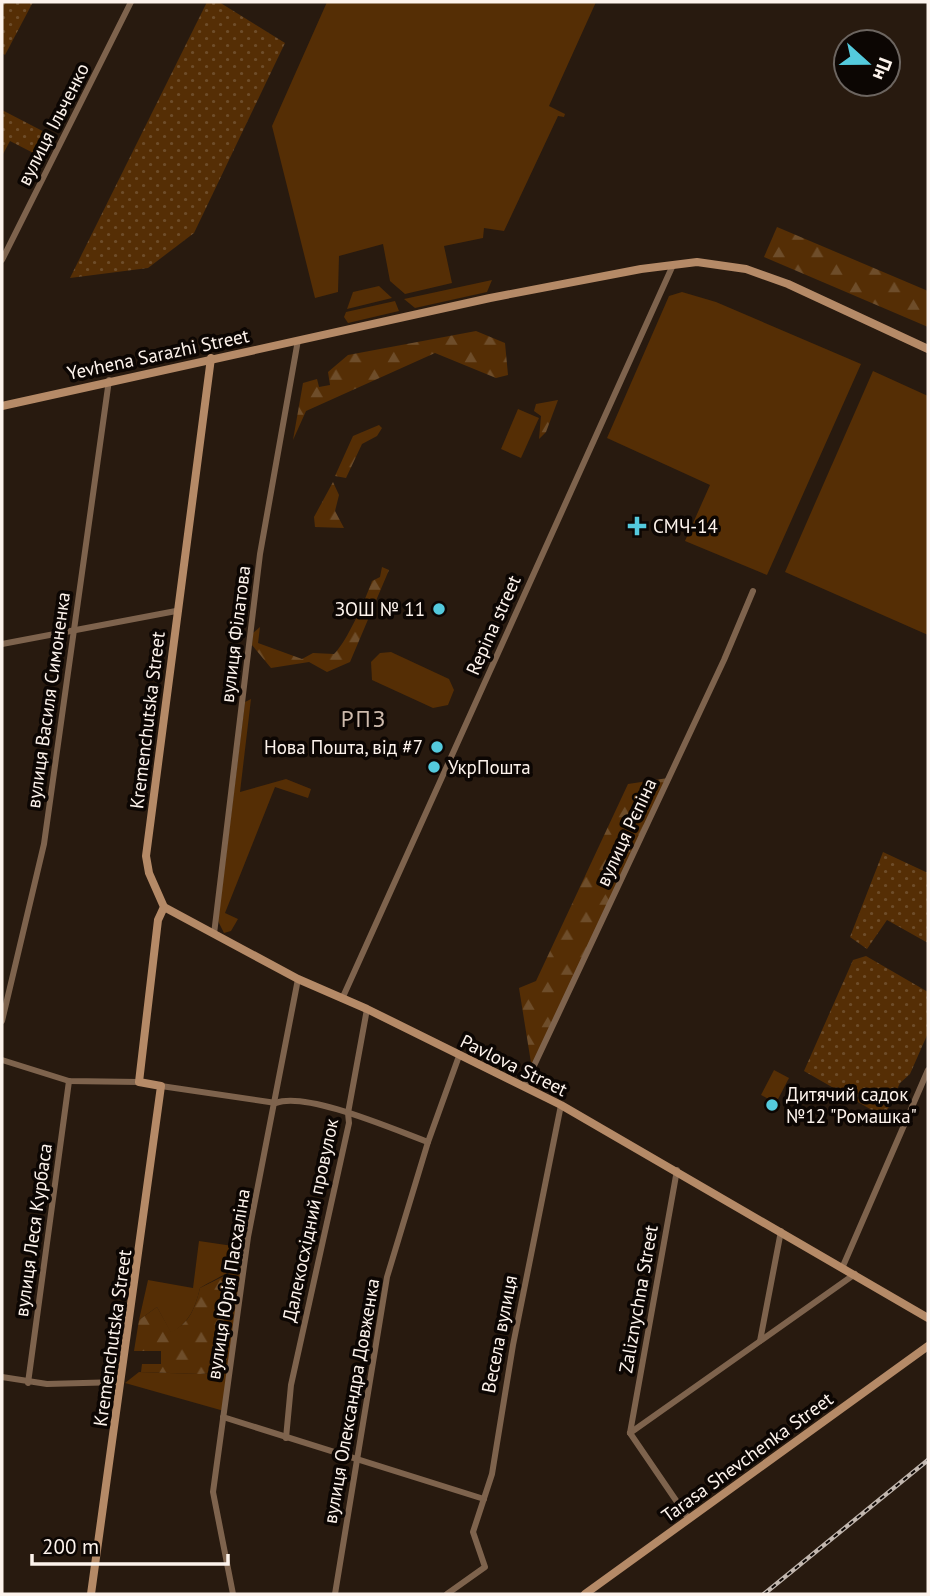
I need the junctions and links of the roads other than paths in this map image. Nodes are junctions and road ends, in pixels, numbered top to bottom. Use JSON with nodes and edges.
{"nodes":[{"id":1,"x":131,"y":2,"type":"edge"},
{"id":2,"x":2,"y":260,"type":"edge"},
{"id":3,"x":673,"y":265,"type":"junction"},
{"id":4,"x":298,"y":340,"type":"junction"},
{"id":5,"x":928,"y":349,"type":"edge"},
{"id":6,"x":211,"y":358,"type":"junction"},
{"id":7,"x":109,"y":380,"type":"junction"},
{"id":8,"x":2,"y":406,"type":"edge"},
{"id":9,"x":753,"y":591,"type":"dead end"},
{"id":10,"x":176,"y":611,"type":"junction"},
{"id":11,"x":74,"y":629,"type":"junction"},
{"id":12,"x":2,"y":644,"type":"edge"},
{"id":13,"x":164,"y":907,"type":"junction"},
{"id":14,"x":214,"y":934,"type":"junction"},
{"id":15,"x":298,"y":979,"type":"junction"},
{"id":16,"x":342,"y":999,"type":"junction"},
{"id":17,"x":367,"y":1009,"type":"junction"},
{"id":18,"x":2,"y":1021,"type":"edge"},
{"id":19,"x":459,"y":1056,"type":"junction"},
{"id":20,"x":2,"y":1060,"type":"edge"},
{"id":21,"x":928,"y":1070,"type":"edge"},
{"id":22,"x":69,"y":1081,"type":"junction"},
{"id":23,"x":139,"y":1082,"type":"junction"},
{"id":24,"x":161,"y":1086,"type":"junction"},
{"id":25,"x":524,"y":1087,"type":"junction"},
{"id":26,"x":276,"y":1103,"type":"junction"},
{"id":27,"x":561,"y":1105,"type":"junction"},
{"id":28,"x":348,"y":1113,"type":"junction"},
{"id":29,"x":428,"y":1142,"type":"junction"},
{"id":30,"x":677,"y":1170,"type":"junction"},
{"id":31,"x":781,"y":1231,"type":"junction"},
{"id":32,"x":843,"y":1266,"type":"junction"},
{"id":33,"x":855,"y":1274,"type":"junction"},
{"id":34,"x":928,"y":1318,"type":"edge"},
{"id":35,"x":760,"y":1341,"type":"junction"},
{"id":36,"x":928,"y":1346,"type":"edge"},
{"id":37,"x":2,"y":1377,"type":"edge"},
{"id":38,"x":120,"y":1382,"type":"junction"},
{"id":39,"x":28,"y":1383,"type":"junction"},
{"id":40,"x":223,"y":1417,"type":"junction"},
{"id":41,"x":631,"y":1433,"type":"junction"},
{"id":42,"x":286,"y":1438,"type":"junction"},
{"id":43,"x":355,"y":1459,"type":"junction"},
{"id":44,"x":484,"y":1499,"type":"junction"},
{"id":45,"x":688,"y":1518,"type":"junction"},
{"id":46,"x":91,"y":1594,"type":"edge"},
{"id":47,"x":233,"y":1594,"type":"edge"},
{"id":48,"x":335,"y":1594,"type":"edge"},
{"id":49,"x":447,"y":1594,"type":"edge"},
{"id":50,"x":585,"y":1594,"type":"edge"}],
"edges":[{"from":1,"to":2,"type":"street","name":"вулиця Ільченко"},
{"from":3,"to":4,"type":"street","name":"Yevhena Sarazhi Street"},
{"from":3,"to":5,"type":"street","name":"Yevhena Sarazhi Street"},
{"from":3,"to":16,"type":"street","name":"Repina street"},
{"from":4,"to":6,"type":"street","name":"Yevhena Sarazhi Street"},
{"from":4,"to":14,"type":"street","name":"вулиця Філатова"},
{"from":6,"to":7,"type":"street","name":"Yevhena Sarazhi Street"},
{"from":6,"to":10,"type":"street","name":"Kremenchutska Street"},
{"from":7,"to":8,"type":"street","name":"Yevhena Sarazhi Street"},
{"from":7,"to":11,"type":"street","name":"вулиця Василя Симоненка"},
{"from":9,"to":25,"type":"street","name":"вулиця Рєпіна"},
{"from":10,"to":11,"type":"street"},
{"from":10,"to":13,"type":"street","name":"Kremenchutska Street"},
{"from":11,"to":12,"type":"street"},
{"from":11,"to":18,"type":"street","name":"вулиця Василя Симоненка"},
{"from":13,"to":14,"type":"street","name":"Pavlova Street"},
{"from":13,"to":23,"type":"street"},
{"from":14,"to":15,"type":"street","name":"Pavlova Street"},
{"from":15,"to":16,"type":"street","name":"Pavlova Street"},
{"from":15,"to":26,"type":"street","name":"вулиця Юрія Пасхаліна"},
{"from":16,"to":17,"type":"street","name":"Pavlova Street"},
{"from":17,"to":19,"type":"street","name":"Pavlova Street"},
{"from":17,"to":28,"type":"street","name":"Далекосхідний провулок"},
{"from":19,"to":25,"type":"street","name":"Pavlova Street"},
{"from":19,"to":29,"type":"street","name":"вулиця Олександра Довженка"},
{"from":20,"to":22,"type":"street"},
{"from":21,"to":32,"type":"street"},
{"from":22,"to":23,"type":"street"},
{"from":22,"to":39,"type":"street","name":"вулиця Леся Курбаса"},
{"from":23,"to":24,"type":"street"},
{"from":24,"to":26,"type":"street"},
{"from":24,"to":38,"type":"street","name":"Kremenchutska Street"},
{"from":25,"to":27,"type":"street","name":"Pavlova Street"},
{"from":26,"to":28,"type":"street"},
{"from":26,"to":40,"type":"street","name":"вулиця Юрія Пасхаліна"},
{"from":27,"to":30,"type":"street","name":"Pavlova Street"},
{"from":27,"to":44,"type":"street","name":"Весела вулиця"},
{"from":28,"to":29,"type":"street"},
{"from":28,"to":42,"type":"street","name":"Далекосхідний провулок"},
{"from":29,"to":43,"type":"street","name":"вулиця Олександра Довженка"},
{"from":30,"to":31,"type":"street","name":"Pavlova Street"},
{"from":30,"to":41,"type":"street","name":"Zaliznychna Street"},
{"from":31,"to":32,"type":"street","name":"Pavlova Street"},
{"from":31,"to":35,"type":"street"},
{"from":32,"to":33,"type":"street","name":"Pavlova Street"},
{"from":33,"to":34,"type":"street","name":"Pavlova Street"},
{"from":33,"to":35,"type":"street"},
{"from":35,"to":41,"type":"street"},
{"from":36,"to":45,"type":"street","name":"Tarasa Shevchenka Street"},
{"from":37,"to":39,"type":"street"},
{"from":38,"to":39,"type":"street"},
{"from":38,"to":46,"type":"street","name":"Kremenchutska Street"},
{"from":40,"to":42,"type":"street"},
{"from":40,"to":47,"type":"street","name":"вулиця Юрія Пасхаліна"},
{"from":41,"to":45,"type":"street"},
{"from":42,"to":43,"type":"street"},
{"from":43,"to":44,"type":"street"},
{"from":43,"to":48,"type":"street","name":"вулиця Олександра Довженка"},
{"from":44,"to":49,"type":"street","name":"Весела вулиця"},
{"from":45,"to":50,"type":"street","name":"Tarasa Shevchenka Street"}]}
